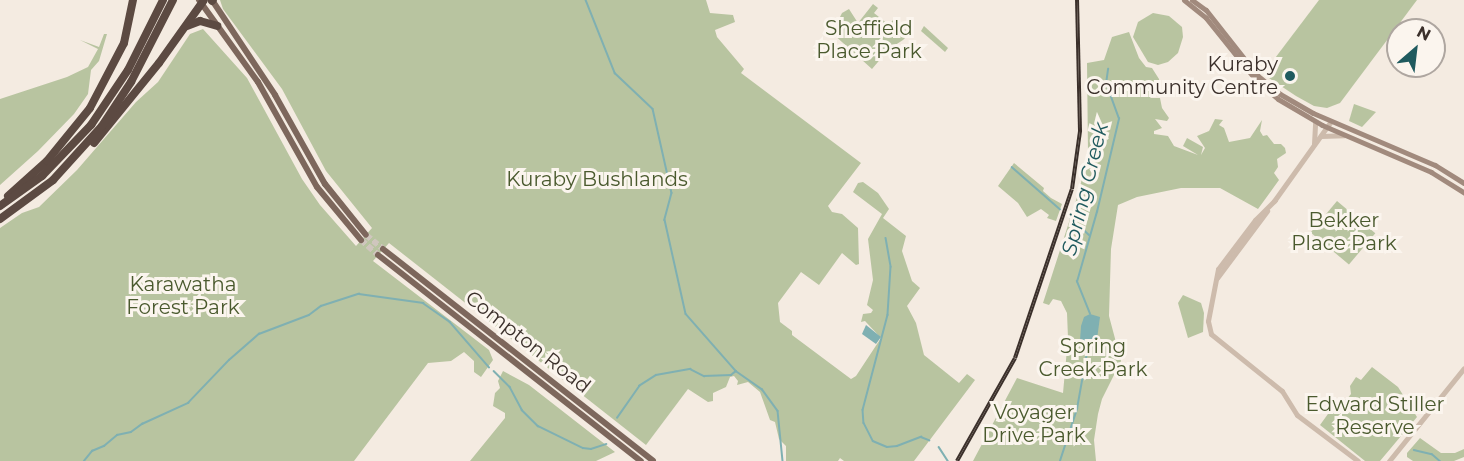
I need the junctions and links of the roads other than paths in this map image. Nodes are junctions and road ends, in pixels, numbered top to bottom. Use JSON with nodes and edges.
{"nodes":[{"id":1,"x":133,"y":0,"type":"edge"},
{"id":2,"x":163,"y":0,"type":"edge"},
{"id":3,"x":173,"y":0,"type":"edge"},
{"id":4,"x":1184,"y":0,"type":"edge"},
{"id":5,"x":1192,"y":0,"type":"edge"},
{"id":6,"x":207,"y":1,"type":"edge"},
{"id":7,"x":186,"y":26,"type":"junction"},
{"id":8,"x":217,"y":26,"type":"junction"},
{"id":9,"x":1331,"y":121,"type":"junction"},
{"id":10,"x":1315,"y":122,"type":"junction"},
{"id":11,"x":1327,"y":127,"type":"junction"},
{"id":12,"x":1344,"y":135,"type":"junction"},
{"id":13,"x":1321,"y":136,"type":"junction"},
{"id":14,"x":1314,"y":145,"type":"junction"},
{"id":15,"x":53,"y":180,"type":"junction"},
{"id":16,"x":1464,"y":183,"type":"edge"},
{"id":17,"x":1464,"y":193,"type":"edge"},
{"id":18,"x":0,"y":206,"type":"edge"},
{"id":19,"x":0,"y":219,"type":"edge"},
{"id":20,"x":1464,"y":368,"type":"edge"},
{"id":21,"x":641,"y":461,"type":"edge"},
{"id":22,"x":653,"y":461,"type":"edge"},
{"id":23,"x":1358,"y":461,"type":"edge"},
{"id":24,"x":1389,"y":461,"type":"edge"}],
"edges":[{"from":1,"to":18,"type":"highway"},
{"from":2,"to":18,"type":"highway"},
{"from":3,"to":15,"type":"highway"},
{"from":4,"to":10,"type":"main road"},
{"from":5,"to":9,"type":"main road"},
{"from":6,"to":7,"type":"highway"},
{"from":6,"to":8,"type":"main road"},
{"from":6,"to":8,"type":"main road"},
{"from":7,"to":8,"type":"highway"},
{"from":7,"to":15,"type":"highway"},
{"from":9,"to":11,"type":"street"},
{"from":9,"to":16,"type":"main road"},
{"from":10,"to":11,"type":"main road"},
{"from":10,"to":14,"type":"street"},
{"from":11,"to":12,"type":"main road"},
{"from":11,"to":13,"type":"street"},
{"from":12,"to":13,"type":"street"},
{"from":12,"to":17,"type":"main road"},
{"from":13,"to":14,"type":"street"},
{"from":14,"to":23,"type":"street"},
{"from":15,"to":19,"type":"highway"},
{"from":20,"to":24,"type":"street"},
{"from":21,"to":22,"type":"main road","name":"Compton Road"}]}
